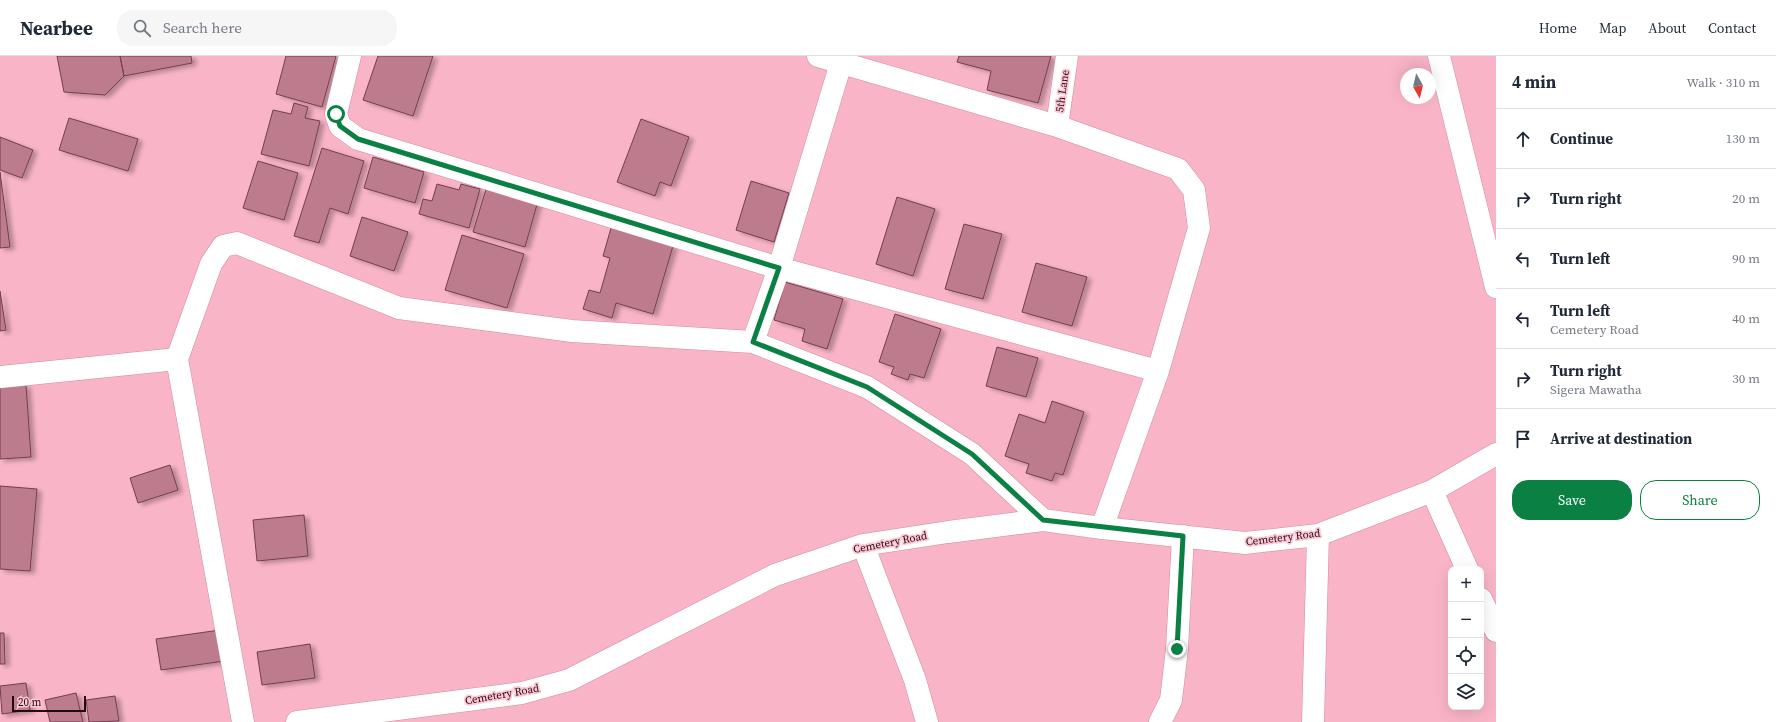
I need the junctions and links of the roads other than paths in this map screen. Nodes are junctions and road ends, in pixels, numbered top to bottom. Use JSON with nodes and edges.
{"nodes":[{"id":1,"x":350,"y":56,"type":"edge"},
{"id":2,"x":818,"y":56,"type":"edge"},
{"id":3,"x":1067,"y":56,"type":"edge"},
{"id":4,"x":1439,"y":56,"type":"edge"},
{"id":5,"x":841,"y":63,"type":"junction"},
{"id":6,"x":1057,"y":126,"type":"junction"},
{"id":7,"x":779,"y":268,"type":"junction"},
{"id":8,"x":1496,"y":287,"type":"edge"},
{"id":9,"x":753,"y":342,"type":"junction"},
{"id":10,"x":177,"y":359,"type":"junction"},
{"id":11,"x":1158,"y":371,"type":"junction"},
{"id":12,"x":0,"y":377,"type":"edge"},
{"id":13,"x":1496,"y":454,"type":"edge"},
{"id":14,"x":1432,"y":491,"type":"junction"},
{"id":15,"x":1043,"y":520,"type":"junction"},
{"id":16,"x":1102,"y":528,"type":"junction"},
{"id":17,"x":1318,"y":535,"type":"junction"},
{"id":18,"x":1183,"y":536,"type":"junction"},
{"id":19,"x":863,"y":545,"type":"junction"},
{"id":20,"x":1466,"y":566,"type":"edge"},
{"id":21,"x":1482,"y":602,"type":"edge"},
{"id":22,"x":1496,"y":631,"type":"edge"},
{"id":23,"x":242,"y":722,"type":"edge"},
{"id":24,"x":297,"y":722,"type":"edge"},
{"id":25,"x":927,"y":722,"type":"edge"},
{"id":26,"x":1160,"y":722,"type":"edge"},
{"id":27,"x":1312,"y":722,"type":"edge"}],
"edges":[{"from":1,"to":7,"type":"street"},
{"from":2,"to":5,"type":"street"},
{"from":3,"to":6,"type":"street","name":"5th Lane"},
{"from":4,"to":8,"type":"street"},
{"from":5,"to":6,"type":"street"},
{"from":5,"to":7,"type":"street"},
{"from":6,"to":11,"type":"street"},
{"from":7,"to":9,"type":"street"},
{"from":7,"to":11,"type":"street"},
{"from":9,"to":10,"type":"street"},
{"from":9,"to":15,"type":"street"},
{"from":10,"to":12,"type":"street"},
{"from":10,"to":23,"type":"street"},
{"from":11,"to":16,"type":"street"},
{"from":13,"to":14,"type":"street","name":"Cemetery Road"},
{"from":14,"to":17,"type":"street","name":"Cemetery Road"},
{"from":14,"to":20,"type":"street"},
{"from":15,"to":16,"type":"street","name":"Cemetery Road"},
{"from":15,"to":19,"type":"street","name":"Cemetery Road"},
{"from":16,"to":18,"type":"street","name":"Cemetery Road"},
{"from":17,"to":18,"type":"street","name":"Cemetery Road"},
{"from":17,"to":27,"type":"street"},
{"from":18,"to":26,"type":"street"},
{"from":19,"to":24,"type":"street","name":"Cemetery Road"},
{"from":19,"to":25,"type":"street"},
{"from":21,"to":22,"type":"street"}]}
